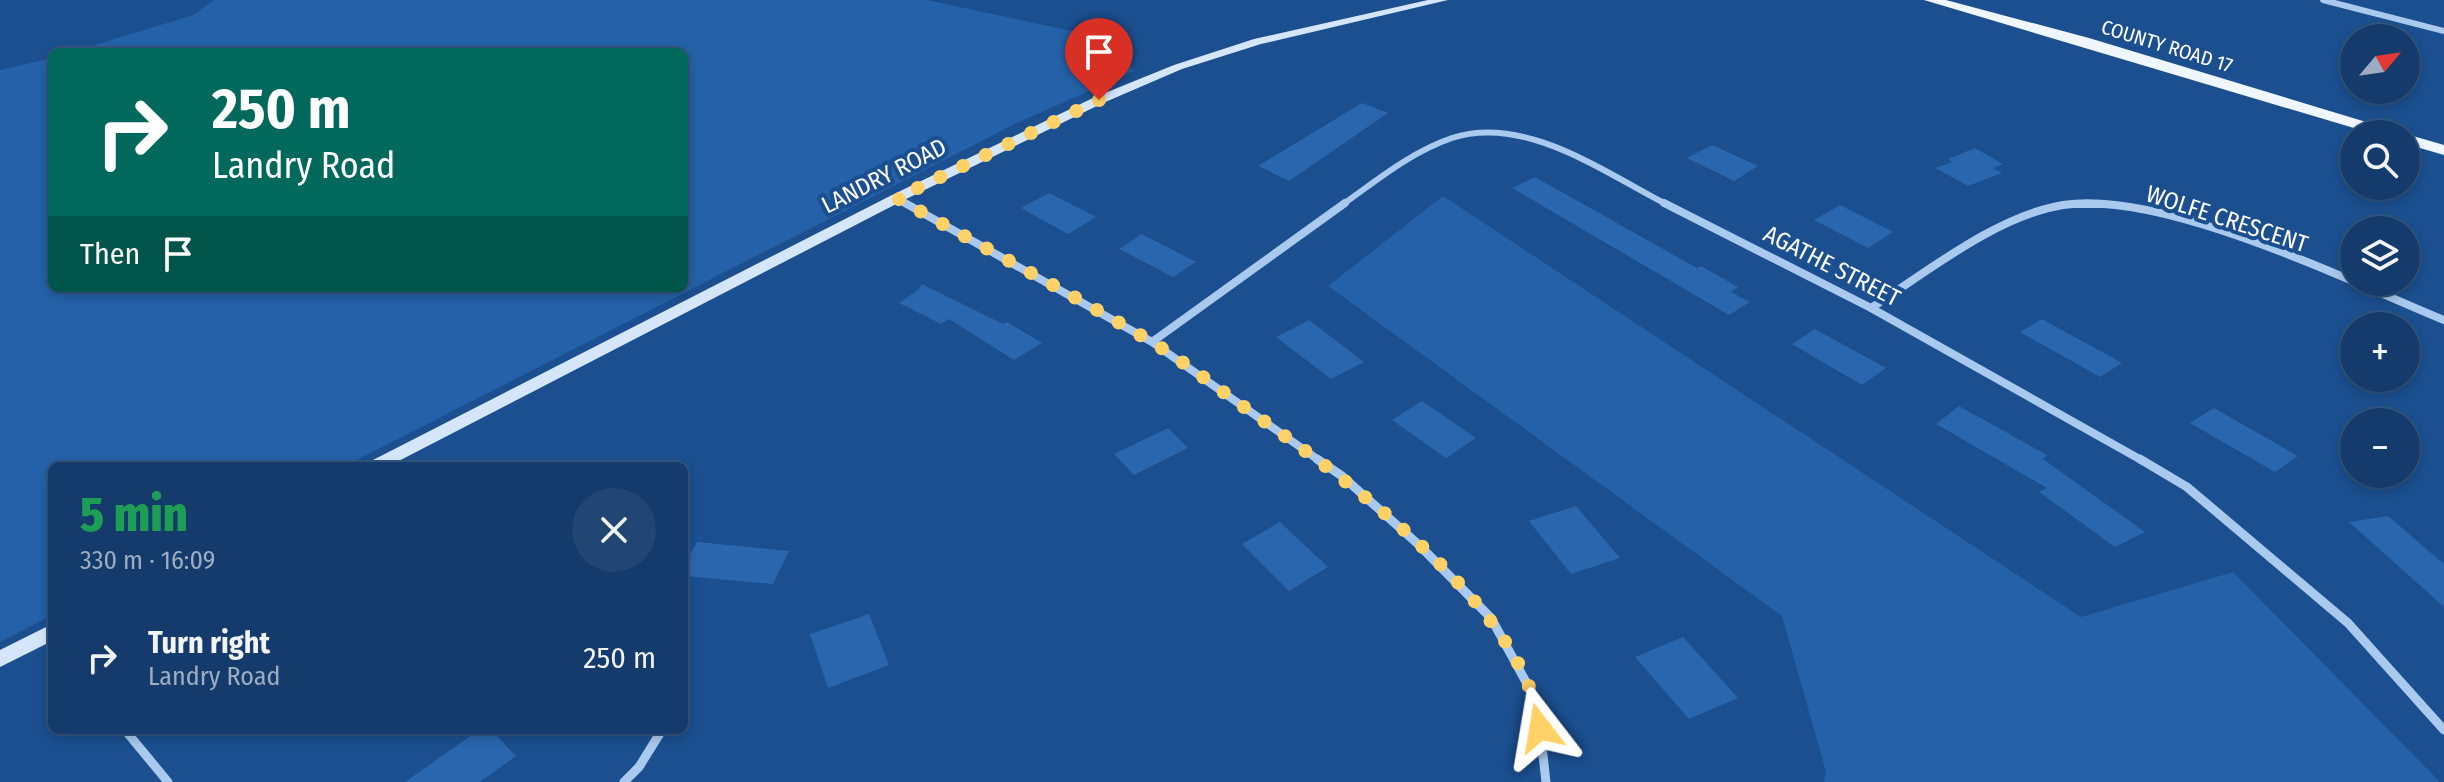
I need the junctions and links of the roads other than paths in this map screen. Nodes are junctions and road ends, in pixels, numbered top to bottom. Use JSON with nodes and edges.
{"nodes":[{"id":1,"x":1443,"y":0,"type":"edge"},
{"id":2,"x":1931,"y":0,"type":"edge"},
{"id":3,"x":2323,"y":0,"type":"edge"},
{"id":4,"x":2444,"y":31,"type":"edge"},
{"id":5,"x":2344,"y":120,"type":"edge"},
{"id":6,"x":2420,"y":143,"type":"edge"},
{"id":7,"x":2444,"y":150,"type":"edge"},
{"id":8,"x":897,"y":198,"type":"junction"},
{"id":9,"x":1871,"y":308,"type":"junction"},
{"id":10,"x":2444,"y":320,"type":"edge"},
{"id":11,"x":1152,"y":342,"type":"junction"},
{"id":12,"x":383,"y":462,"type":"edge"},
{"id":13,"x":48,"y":638,"type":"edge"},
{"id":14,"x":0,"y":659,"type":"edge"},
{"id":15,"x":2444,"y":730,"type":"edge"},
{"id":16,"x":128,"y":734,"type":"edge"},
{"id":17,"x":660,"y":734,"type":"edge"},
{"id":18,"x":168,"y":782,"type":"edge"},
{"id":19,"x":624,"y":782,"type":"edge"},
{"id":20,"x":1546,"y":782,"type":"edge"}],
"edges":[{"from":1,"to":8,"type":"main road","name":"LANDRY ROAD"},
{"from":2,"to":5,"type":"main road","name":"COUNTY ROAD 17"},
{"from":3,"to":4,"type":"street"},
{"from":6,"to":7,"type":"main road"},
{"from":8,"to":11,"type":"street"},
{"from":8,"to":12,"type":"main road","name":"LANDRY ROAD"},
{"from":9,"to":10,"type":"street","name":"WOLFE CRESCENT"},
{"from":9,"to":11,"type":"street","name":"AGATHE STREET"},
{"from":9,"to":15,"type":"street","name":"AGATHE STREET"},
{"from":11,"to":20,"type":"street"},
{"from":13,"to":14,"type":"main road"},
{"from":16,"to":18,"type":"street"},
{"from":17,"to":19,"type":"street"}]}
